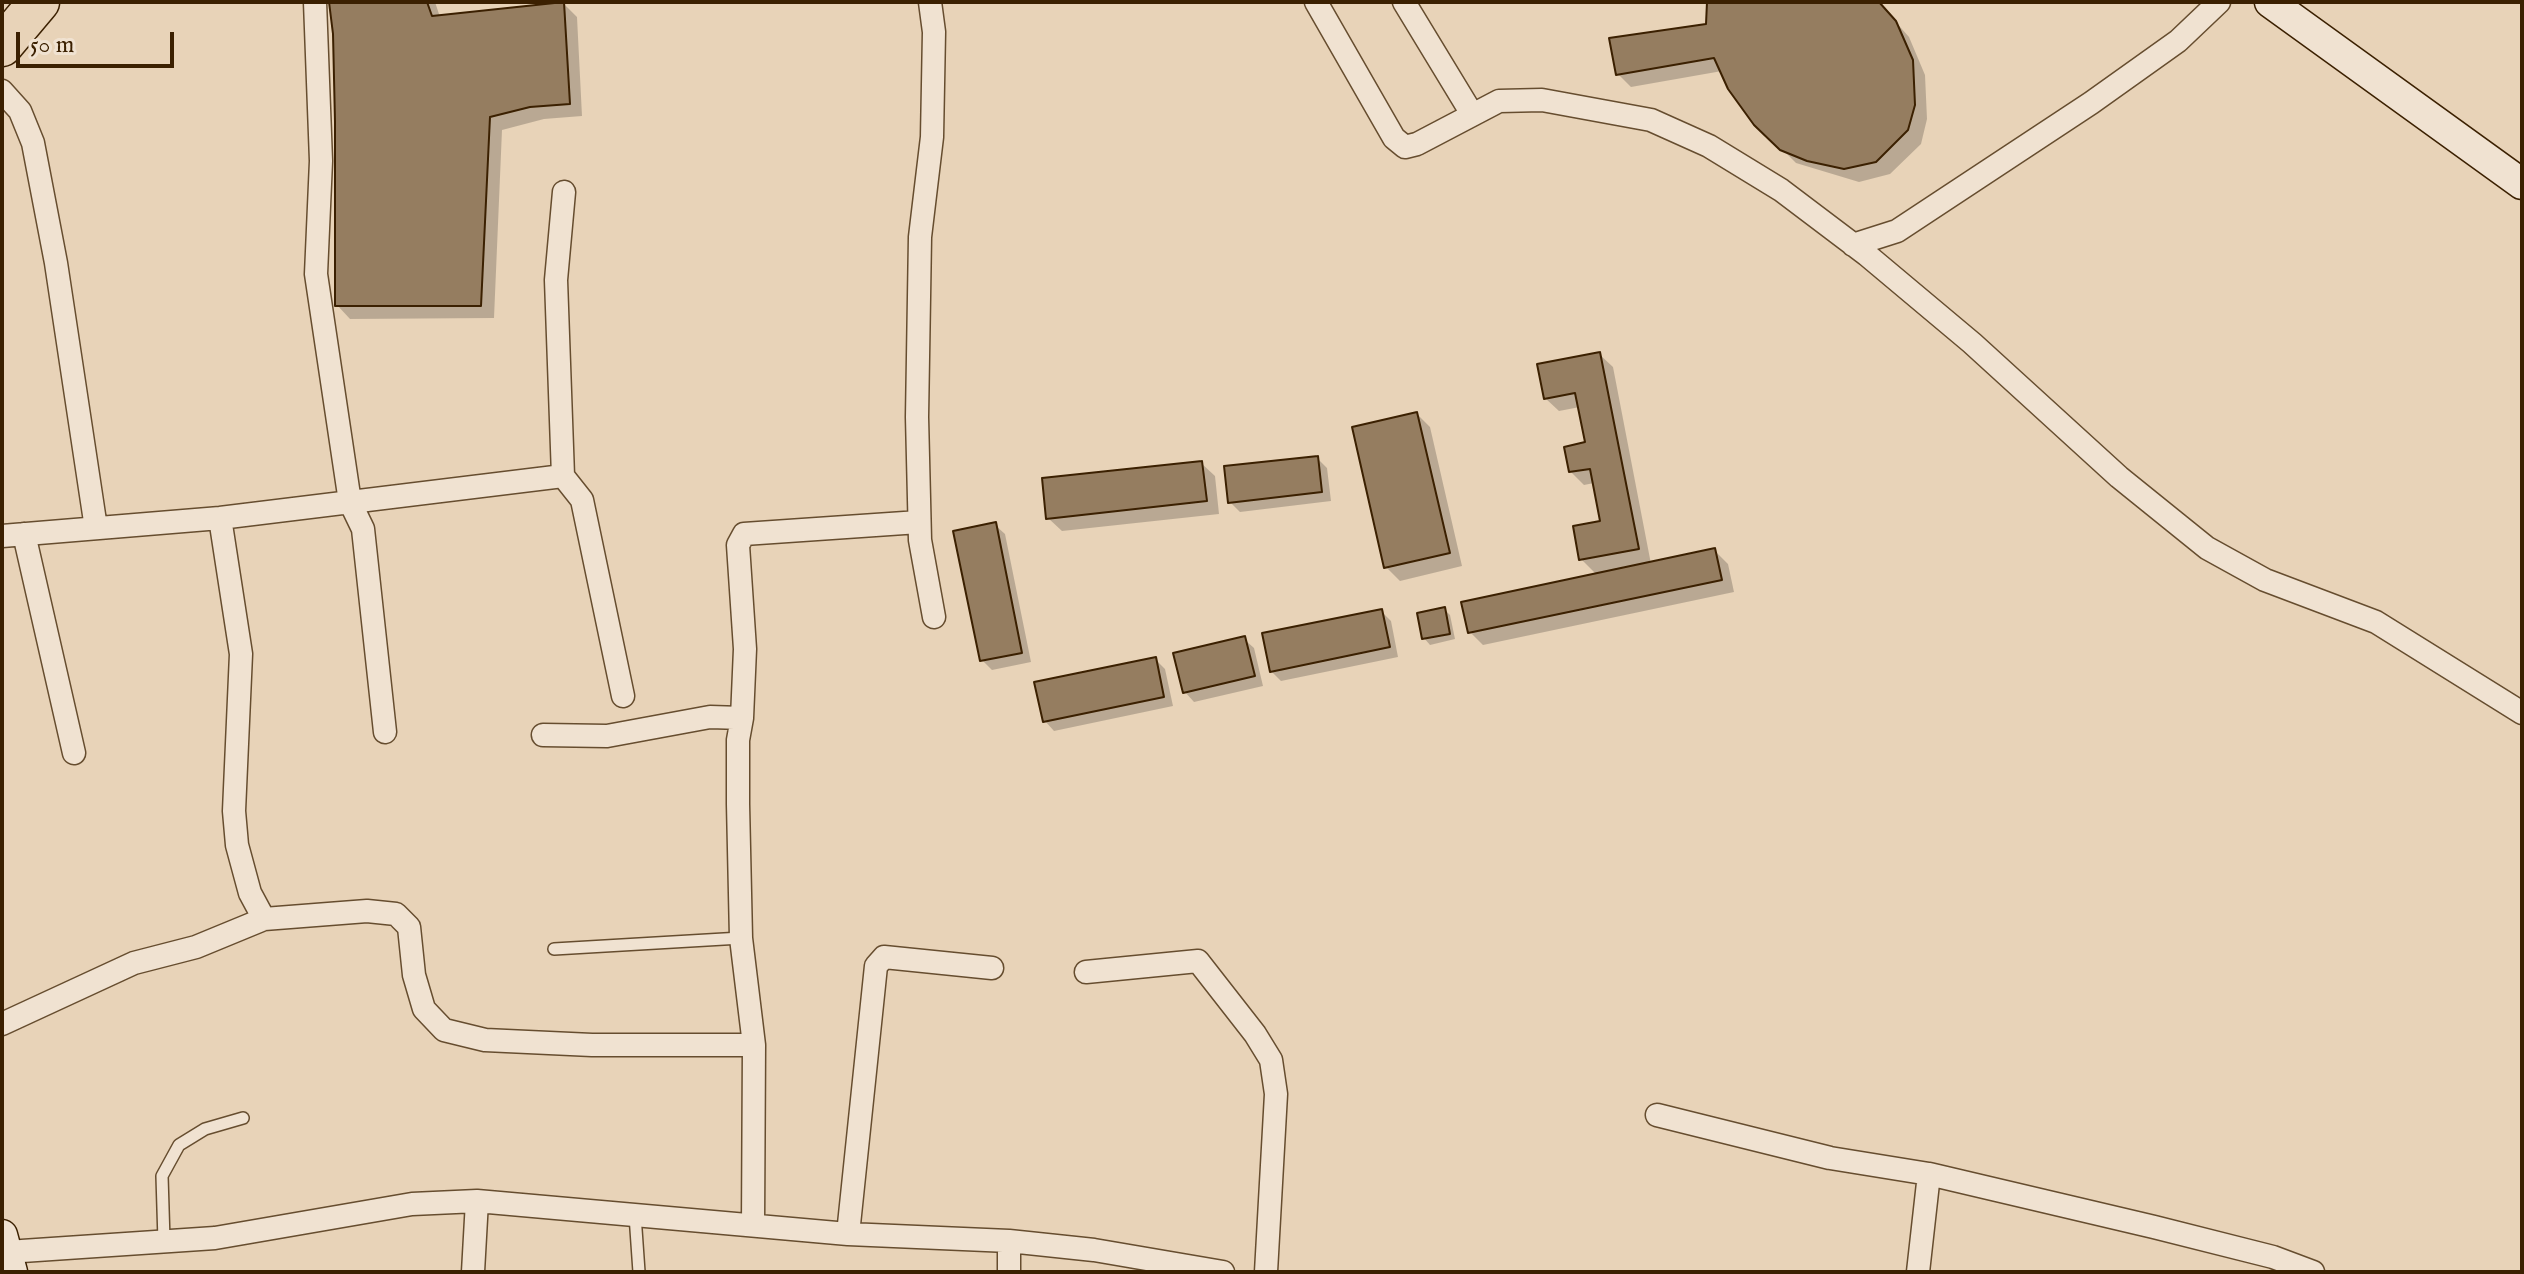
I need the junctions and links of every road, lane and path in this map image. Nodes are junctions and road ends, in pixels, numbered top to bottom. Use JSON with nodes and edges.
{"nodes":[{"id":1,"x":39,"y":2,"type":"edge"},
{"id":2,"x":315,"y":2,"type":"edge"},
{"id":3,"x":930,"y":2,"type":"edge"},
{"id":4,"x":1316,"y":2,"type":"edge"},
{"id":5,"x":1404,"y":2,"type":"edge"},
{"id":6,"x":2219,"y":2,"type":"edge"},
{"id":7,"x":2270,"y":2,"type":"edge"},
{"id":8,"x":2,"y":46,"type":"edge"},
{"id":9,"x":2,"y":91,"type":"edge"},
{"id":10,"x":1472,"y":114,"type":"junction"},
{"id":11,"x":2522,"y":184,"type":"edge"},
{"id":12,"x":564,"y":192,"type":"dead end"},
{"id":13,"x":1897,"y":231,"type":"junction"},
{"id":14,"x":1853,"y":245,"type":"junction"},
{"id":15,"x":1885,"y":271,"type":"junction"},
{"id":16,"x":563,"y":476,"type":"junction"},
{"id":17,"x":350,"y":502,"type":"junction"},
{"id":18,"x":220,"y":518,"type":"junction"},
{"id":19,"x":919,"y":522,"type":"junction"},
{"id":20,"x":96,"y":528,"type":"junction"},
{"id":21,"x":13,"y":535,"type":"edge"},
{"id":22,"x":934,"y":617,"type":"dead end"},
{"id":23,"x":623,"y":696,"type":"dead end"},
{"id":24,"x":2522,"y":713,"type":"edge"},
{"id":25,"x":742,"y":718,"type":"junction"},
{"id":26,"x":385,"y":732,"type":"dead end"},
{"id":27,"x":543,"y":735,"type":"dead end"},
{"id":28,"x":74,"y":753,"type":"dead end"},
{"id":29,"x":264,"y":919,"type":"junction"},
{"id":30,"x":741,"y":938,"type":"junction"},
{"id":31,"x":554,"y":949,"type":"dead end"},
{"id":32,"x":992,"y":968,"type":"dead end"},
{"id":33,"x":1086,"y":972,"type":"dead end"},
{"id":34,"x":2,"y":1024,"type":"edge"},
{"id":35,"x":754,"y":1045,"type":"junction"},
{"id":36,"x":1657,"y":1115,"type":"dead end"},
{"id":37,"x":243,"y":1118,"type":"dead end"},
{"id":38,"x":1929,"y":1174,"type":"junction"},
{"id":39,"x":477,"y":1201,"type":"junction"},
{"id":40,"x":635,"y":1215,"type":"junction"},
{"id":41,"x":753,"y":1225,"type":"junction"},
{"id":42,"x":848,"y":1234,"type":"junction"},
{"id":43,"x":164,"y":1241,"type":"junction"},
{"id":44,"x":1009,"y":1241,"type":"junction"},
{"id":45,"x":7,"y":1259,"type":"edge"},
{"id":46,"x":473,"y":1272,"type":"edge"},
{"id":47,"x":639,"y":1272,"type":"edge"},
{"id":48,"x":1009,"y":1272,"type":"edge"},
{"id":49,"x":1223,"y":1272,"type":"edge"},
{"id":50,"x":1266,"y":1272,"type":"edge"},
{"id":51,"x":1918,"y":1272,"type":"edge"},
{"id":52,"x":2313,"y":1272,"type":"edge"}],
"edges":[{"from":1,"to":8,"type":"highway"},
{"from":2,"to":17,"type":"street"},
{"from":3,"to":19,"type":"street"},
{"from":4,"to":10,"type":"street"},
{"from":5,"to":10,"type":"street"},
{"from":6,"to":13,"type":"street"},
{"from":7,"to":11,"type":"street"},
{"from":9,"to":20,"type":"street"},
{"from":10,"to":14,"type":"street"},
{"from":12,"to":16,"type":"street"},
{"from":13,"to":14,"type":"street"},
{"from":13,"to":15,"type":"street"},
{"from":14,"to":15,"type":"street"},
{"from":15,"to":24,"type":"street"},
{"from":16,"to":17,"type":"street"},
{"from":16,"to":23,"type":"street"},
{"from":17,"to":18,"type":"street"},
{"from":17,"to":26,"type":"street"},
{"from":18,"to":20,"type":"street"},
{"from":18,"to":29,"type":"street"},
{"from":19,"to":22,"type":"street"},
{"from":19,"to":25,"type":"street"},
{"from":20,"to":21,"type":"street"},
{"from":21,"to":28,"type":"street"},
{"from":25,"to":27,"type":"street"},
{"from":25,"to":30,"type":"street"},
{"from":29,"to":34,"type":"street"},
{"from":29,"to":35,"type":"street"},
{"from":30,"to":31,"type":"lane"},
{"from":30,"to":35,"type":"street"},
{"from":32,"to":42,"type":"street"},
{"from":33,"to":50,"type":"street"},
{"from":35,"to":41,"type":"street"},
{"from":36,"to":38,"type":"street"},
{"from":37,"to":43,"type":"lane"},
{"from":38,"to":51,"type":"street"},
{"from":38,"to":52,"type":"street"},
{"from":39,"to":40,"type":"street"},
{"from":39,"to":43,"type":"street"},
{"from":39,"to":46,"type":"street"},
{"from":40,"to":41,"type":"street"},
{"from":40,"to":47,"type":"lane"},
{"from":41,"to":42,"type":"street"},
{"from":42,"to":44,"type":"street"},
{"from":43,"to":45,"type":"street"},
{"from":44,"to":48,"type":"street"},
{"from":44,"to":49,"type":"street"}]}
